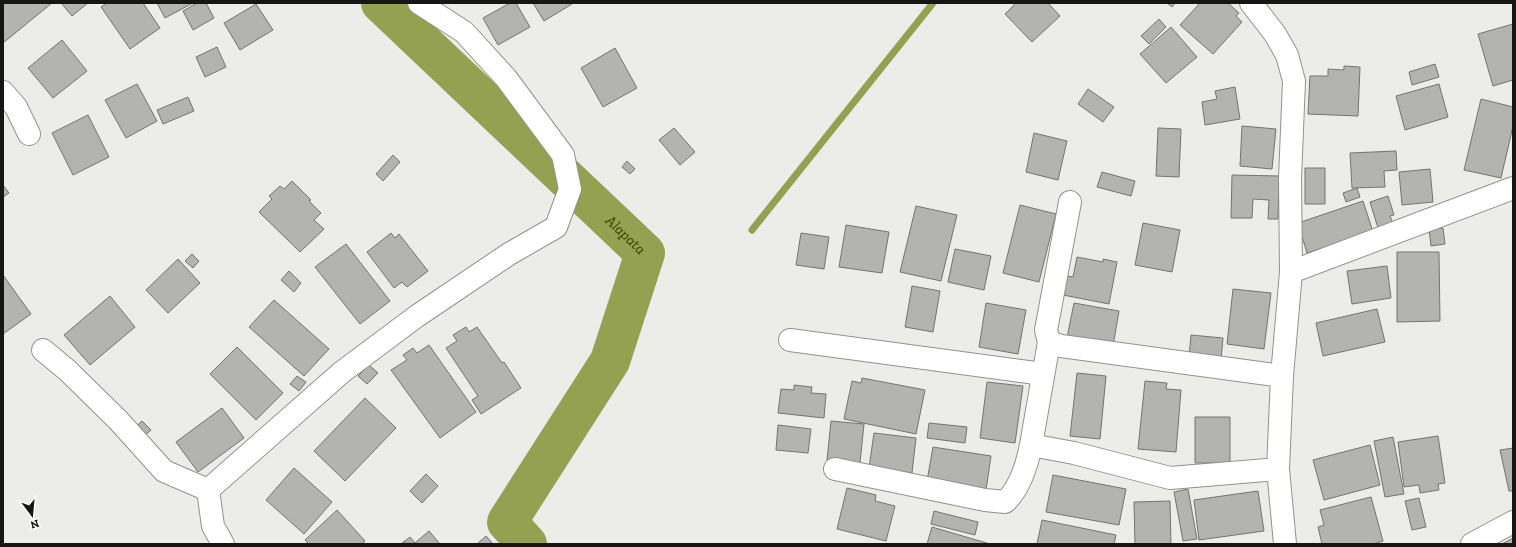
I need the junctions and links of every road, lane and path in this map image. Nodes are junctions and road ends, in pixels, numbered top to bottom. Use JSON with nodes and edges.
{"nodes":[{"id":1,"x":419,"y":3,"type":"edge"},
{"id":2,"x":1251,"y":3,"type":"edge"},
{"id":3,"x":3,"y":92,"type":"edge"},
{"id":4,"x":29,"y":134,"type":"dead end"},
{"id":5,"x":1513,"y":188,"type":"edge"},
{"id":6,"x":1070,"y":202,"type":"dead end"},
{"id":7,"x":1291,"y":272,"type":"junction"},
{"id":8,"x":790,"y":340,"type":"dead end"},
{"id":9,"x":1049,"y":342,"type":"junction"},
{"id":10,"x":42,"y":350,"type":"dead end"},
{"id":11,"x":1043,"y":374,"type":"junction"},
{"id":12,"x":1282,"y":376,"type":"junction"},
{"id":13,"x":1031,"y":445,"type":"junction"},
{"id":14,"x":1278,"y":468,"type":"junction"},
{"id":15,"x":836,"y":469,"type":"dead end"},
{"id":16,"x":208,"y":490,"type":"junction"},
{"id":17,"x":1513,"y":522,"type":"edge"},
{"id":18,"x":223,"y":544,"type":"edge"},
{"id":19,"x":1285,"y":544,"type":"edge"},
{"id":20,"x":1472,"y":544,"type":"edge"}],
"edges":[{"from":1,"to":16,"type":"street"},
{"from":2,"to":7,"type":"street"},
{"from":3,"to":4,"type":"street"},
{"from":5,"to":7,"type":"street"},
{"from":6,"to":9,"type":"street"},
{"from":7,"to":12,"type":"street"},
{"from":8,"to":11,"type":"street"},
{"from":9,"to":11,"type":"street"},
{"from":9,"to":12,"type":"street"},
{"from":10,"to":16,"type":"street"},
{"from":11,"to":13,"type":"street"},
{"from":12,"to":14,"type":"street"},
{"from":13,"to":14,"type":"street"},
{"from":13,"to":15,"type":"street"},
{"from":14,"to":19,"type":"street"},
{"from":16,"to":18,"type":"street"},
{"from":17,"to":20,"type":"street"}]}
